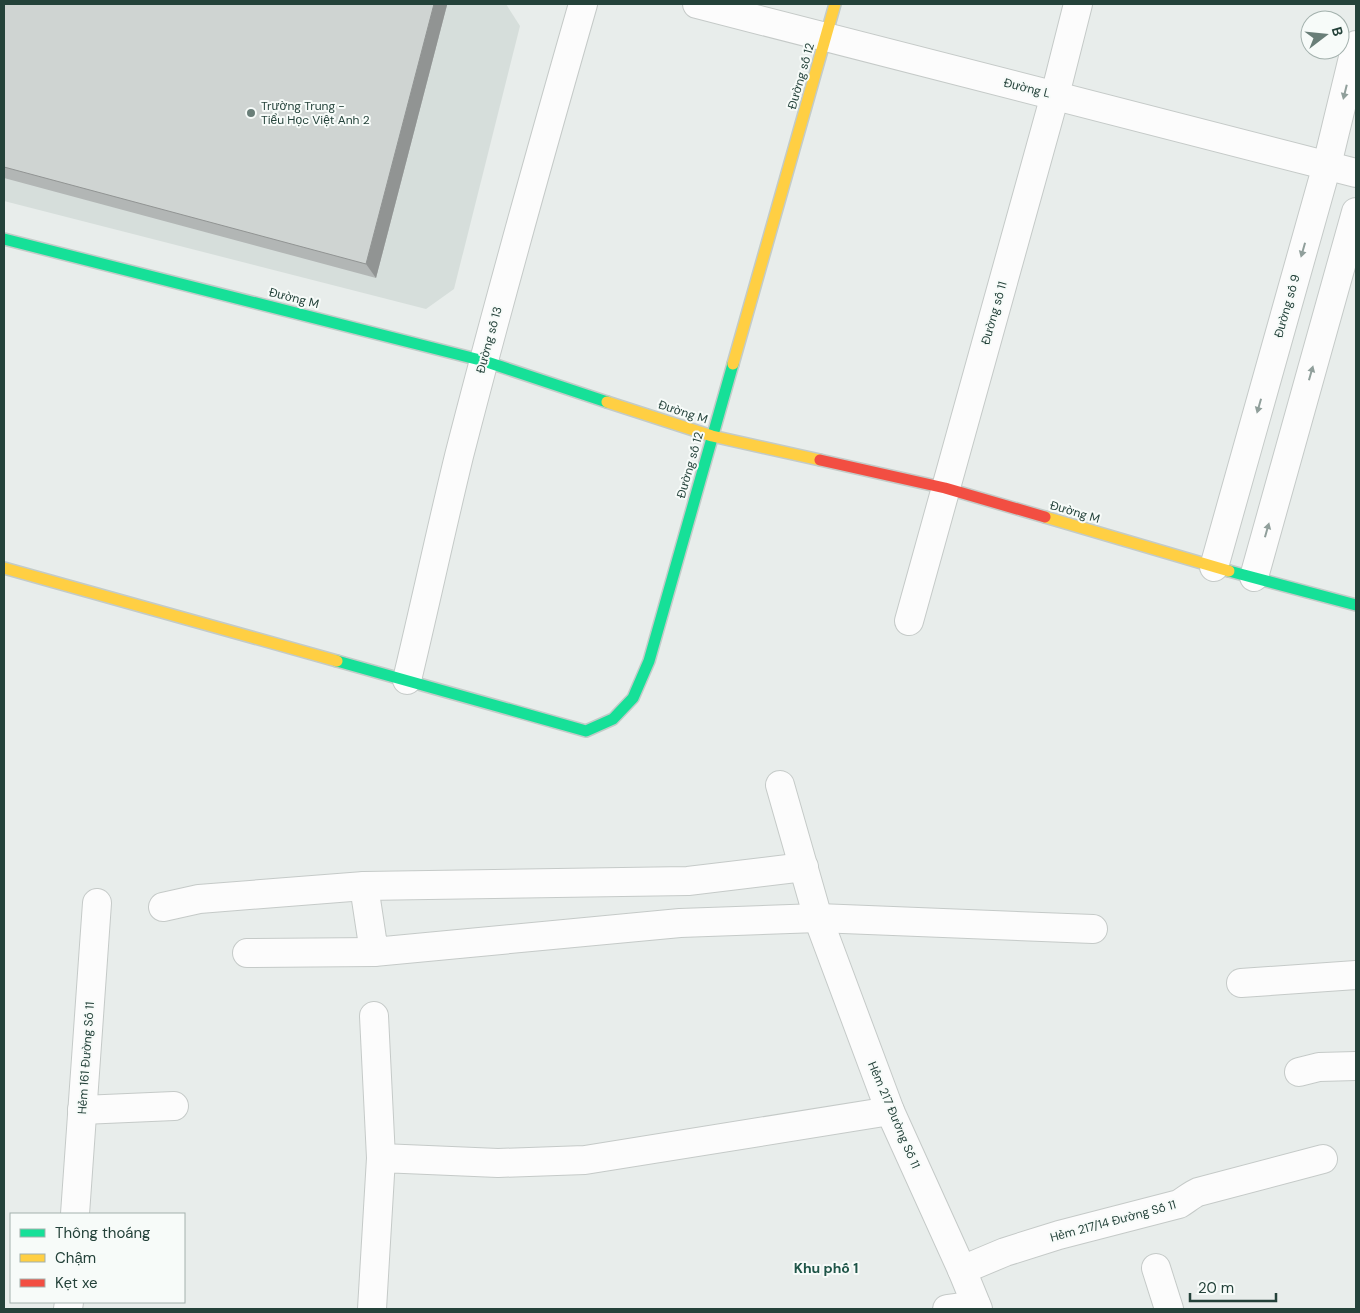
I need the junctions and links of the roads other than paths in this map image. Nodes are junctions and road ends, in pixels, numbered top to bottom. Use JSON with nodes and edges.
{"nodes":[{"id":1,"x":583,"y":4,"type":"edge"},
{"id":2,"x":697,"y":4,"type":"edge"},
{"id":3,"x":835,"y":4,"type":"edge"},
{"id":4,"x":1078,"y":4,"type":"edge"},
{"id":5,"x":826,"y":38,"type":"junction"},
{"id":6,"x":1356,"y":45,"type":"edge"},
{"id":7,"x":1055,"y":95,"type":"junction"},
{"id":8,"x":1327,"y":165,"type":"junction"},
{"id":9,"x":1356,"y":173,"type":"edge"},
{"id":10,"x":1356,"y":212,"type":"edge"},
{"id":11,"x":4,"y":239,"type":"edge"},
{"id":12,"x":484,"y":361,"type":"junction"},
{"id":13,"x":712,"y":436,"type":"junction"},
{"id":14,"x":945,"y":488,"type":"junction"},
{"id":15,"x":1214,"y":567,"type":"junction"},
{"id":16,"x":4,"y":568,"type":"edge"},
{"id":17,"x":1254,"y":577,"type":"junction"},
{"id":18,"x":1356,"y":605,"type":"edge"},
{"id":19,"x":909,"y":621,"type":"dead end"},
{"id":20,"x":407,"y":680,"type":"junction"},
{"id":21,"x":780,"y":785,"type":"dead end"},
{"id":22,"x":804,"y":867,"type":"junction"},
{"id":23,"x":364,"y":886,"type":"junction"},
{"id":24,"x":97,"y":903,"type":"dead end"},
{"id":25,"x":163,"y":907,"type":"dead end"},
{"id":26,"x":818,"y":918,"type":"junction"},
{"id":27,"x":1093,"y":929,"type":"dead end"},
{"id":28,"x":374,"y":952,"type":"junction"},
{"id":29,"x":247,"y":953,"type":"dead end"},
{"id":30,"x":1356,"y":975,"type":"edge"},
{"id":31,"x":1241,"y":983,"type":"dead end"},
{"id":32,"x":374,"y":1016,"type":"dead end"},
{"id":33,"x":1356,"y":1066,"type":"edge"},
{"id":34,"x":1299,"y":1072,"type":"dead end"},
{"id":35,"x":174,"y":1106,"type":"dead end"},
{"id":36,"x":82,"y":1110,"type":"junction"},
{"id":37,"x":890,"y":1111,"type":"junction"},
{"id":38,"x":381,"y":1158,"type":"junction"},
{"id":39,"x":1323,"y":1159,"type":"dead end"},
{"id":40,"x":75,"y":1213,"type":"edge"},
{"id":41,"x":1156,"y":1268,"type":"dead end"},
{"id":42,"x":962,"y":1270,"type":"junction"},
{"id":43,"x":977,"y":1307,"type":"edge"},
{"id":44,"x":372,"y":1309,"type":"edge"},
{"id":45,"x":947,"y":1309,"type":"edge"},
{"id":46,"x":1169,"y":1309,"type":"edge"}],
"edges":[{"from":1,"to":12,"type":"street","name":"Đường số 13"},
{"from":2,"to":5,"type":"street","name":"Đường L"},
{"from":3,"to":5,"type":"street","name":"Đường số 12"},
{"from":4,"to":7,"type":"street","name":"Đường số 11"},
{"from":5,"to":7,"type":"street","name":"Đường L"},
{"from":5,"to":13,"type":"street","name":"Đường số 12"},
{"from":6,"to":8,"type":"street","name":"Đường số 9","one_way":true},
{"from":7,"to":8,"type":"street","name":"Đường L"},
{"from":7,"to":14,"type":"street","name":"Đường số 11"},
{"from":8,"to":9,"type":"street","name":"Đường L"},
{"from":8,"to":15,"type":"street","name":"Đường số 9","one_way":true},
{"from":17,"to":10,"type":"street","one_way":true},
{"from":11,"to":12,"type":"street","name":"Đường M"},
{"from":12,"to":13,"type":"street","name":"Đường M"},
{"from":12,"to":20,"type":"street","name":"Đường số 13"},
{"from":13,"to":14,"type":"street","name":"Đường M"},
{"from":13,"to":20,"type":"street","name":"Đường số 12"},
{"from":14,"to":15,"type":"street","name":"Đường M"},
{"from":14,"to":19,"type":"street","name":"Đường số 11"},
{"from":15,"to":17,"type":"street","name":"Đường M"},
{"from":16,"to":20,"type":"street","name":"Đường số 12"},
{"from":17,"to":18,"type":"street","name":"Đường M"},
{"from":21,"to":22,"type":"street","name":"Hẻm 217 Đường Số 11"},
{"from":22,"to":23,"type":"street"},
{"from":22,"to":26,"type":"street","name":"Hẻm 217 Đường Số 11"},
{"from":23,"to":25,"type":"street"},
{"from":23,"to":28,"type":"street"},
{"from":24,"to":36,"type":"street","name":"Hẻm 161 Đường Số 11"},
{"from":26,"to":27,"type":"street"},
{"from":26,"to":28,"type":"street"},
{"from":26,"to":37,"type":"street","name":"Hẻm 217 Đường Số 11"},
{"from":28,"to":29,"type":"street"},
{"from":30,"to":31,"type":"street"},
{"from":32,"to":38,"type":"street"},
{"from":33,"to":34,"type":"street"},
{"from":35,"to":36,"type":"street"},
{"from":36,"to":40,"type":"street","name":"Hẻm 161 Đường Số 11"},
{"from":37,"to":38,"type":"street"},
{"from":37,"to":42,"type":"street","name":"Hẻm 217 Đường Số 11"},
{"from":38,"to":44,"type":"street"},
{"from":39,"to":42,"type":"street","name":"Hẻm 217/14 Đường Số 11"},
{"from":41,"to":46,"type":"street"},
{"from":42,"to":43,"type":"street","name":"Hẻm 217 Đường Số 11"},
{"from":43,"to":45,"type":"street"}]}
